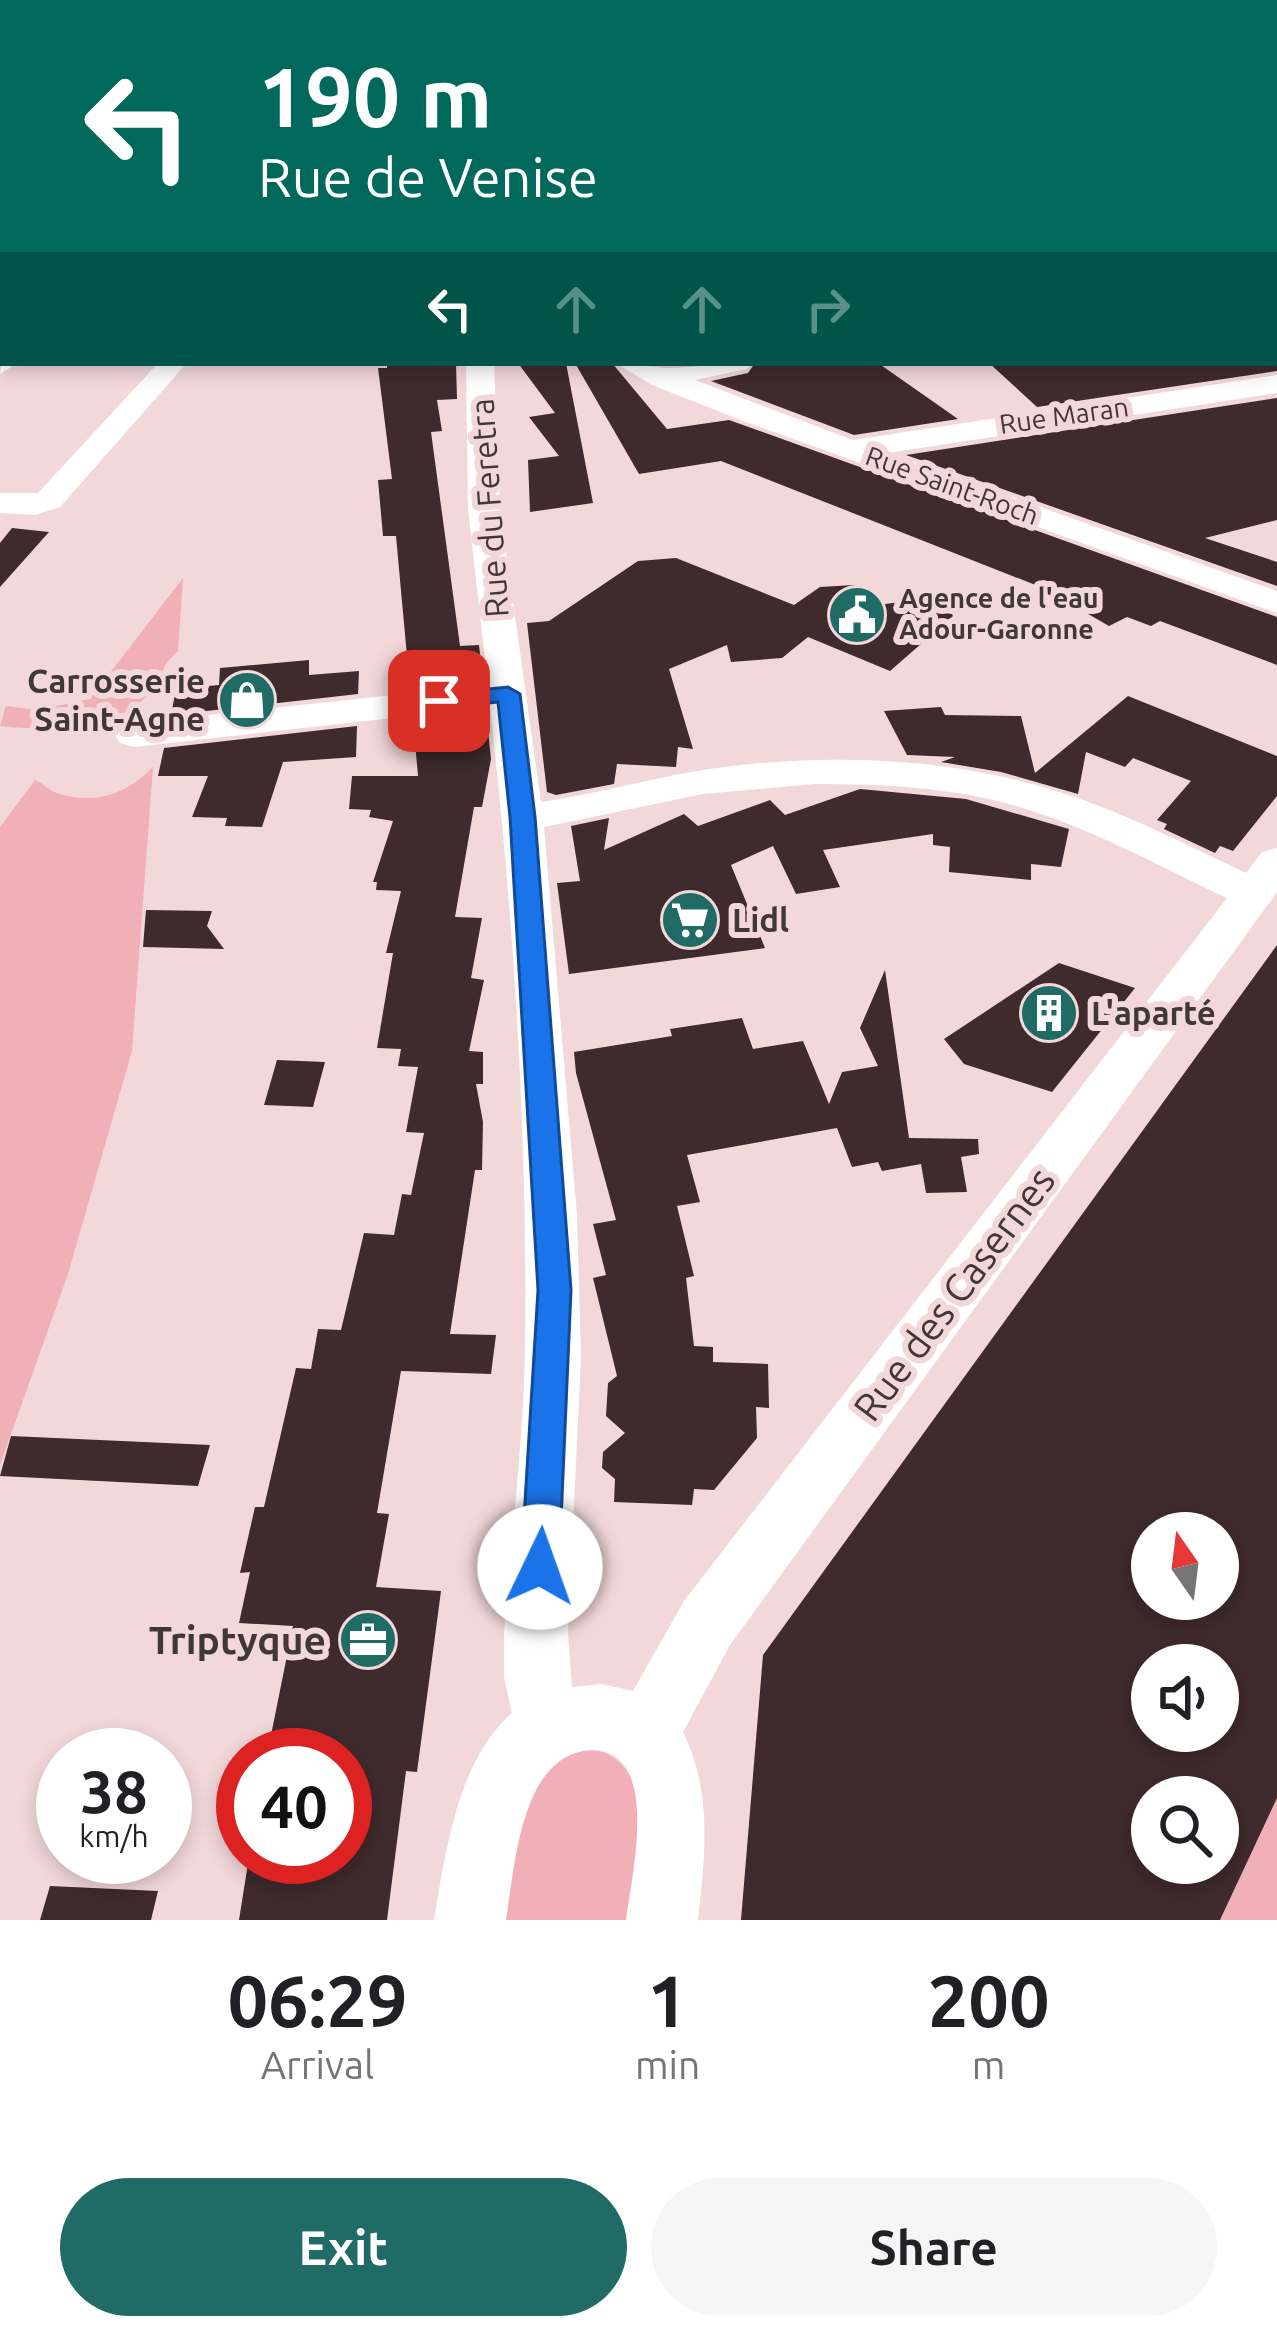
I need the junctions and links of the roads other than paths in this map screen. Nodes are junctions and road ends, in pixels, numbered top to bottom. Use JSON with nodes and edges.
{"nodes":[{"id":1,"x":170,"y":366,"type":"edge"},
{"id":2,"x":480,"y":366,"type":"edge"},
{"id":3,"x":636,"y":366,"type":"edge"},
{"id":4,"x":722,"y":366,"type":"edge"},
{"id":5,"x":662,"y":379,"type":"junction"},
{"id":6,"x":1277,"y":384,"type":"edge"},
{"id":7,"x":852,"y":450,"type":"junction"},
{"id":8,"x":0,"y":503,"type":"edge"},
{"id":9,"x":1277,"y":603,"type":"edge"},
{"id":10,"x":508,"y":694,"type":"junction"},
{"id":11,"x":134,"y":735,"type":"dead end"},
{"id":12,"x":523,"y":817,"type":"junction"},
{"id":13,"x":1266,"y":878,"type":"edge"},
{"id":14,"x":549,"y":1727,"type":"junction"},
{"id":15,"x":645,"y":1736,"type":"junction"},
{"id":16,"x":470,"y":1920,"type":"edge"},
{"id":17,"x":662,"y":1920,"type":"edge"}],
"edges":[{"from":1,"to":8,"type":"street"},
{"from":2,"to":10,"type":"street","name":"Rue du Feretra"},
{"from":3,"to":5,"type":"street","name":"Rue Saint-Roch"},
{"from":4,"to":5,"type":"street"},
{"from":5,"to":7,"type":"street","name":"Rue Saint-Roch"},
{"from":6,"to":7,"type":"street","name":"Rue Maran"},
{"from":7,"to":9,"type":"street","name":"Rue Saint-Roch"},
{"from":10,"to":11,"type":"street"},
{"from":10,"to":12,"type":"street","name":"Rue du Feretra"},
{"from":12,"to":13,"type":"street"},
{"from":12,"to":14,"type":"street","name":"Rue du Feretra"},
{"from":13,"to":15,"type":"street","name":"Rue des Casernes"},
{"from":14,"to":15,"type":"street"},
{"from":14,"to":16,"type":"street"},
{"from":15,"to":17,"type":"street"}]}
